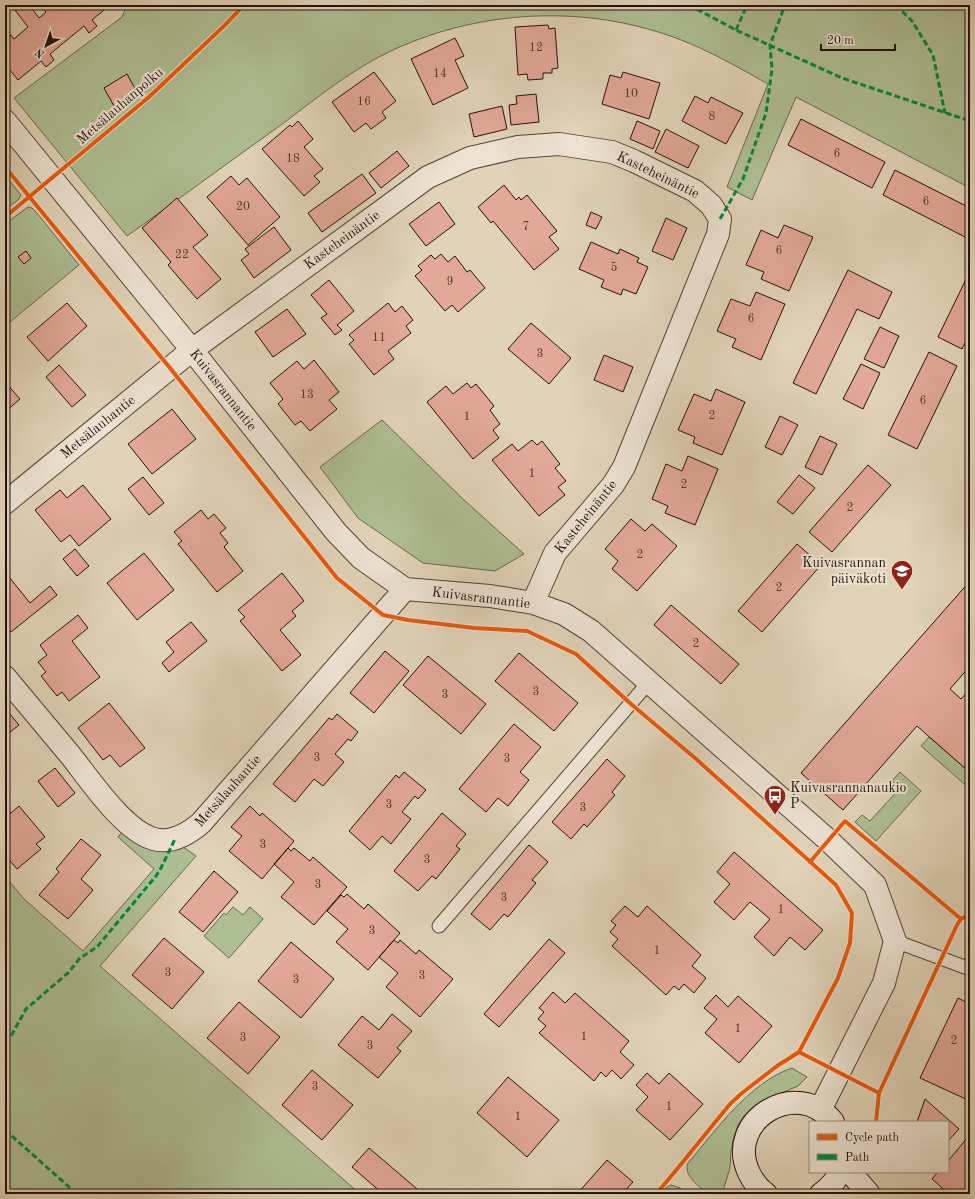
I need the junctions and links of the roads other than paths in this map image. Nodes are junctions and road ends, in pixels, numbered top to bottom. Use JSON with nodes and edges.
{"nodes":[{"id":1,"x":5,"y":121,"type":"edge"},
{"id":2,"x":192,"y":350,"type":"junction"},
{"id":3,"x":5,"y":503,"type":"edge"},
{"id":4,"x":405,"y":589,"type":"junction"},
{"id":5,"x":533,"y":603,"type":"junction"},
{"id":6,"x":5,"y":676,"type":"edge"},
{"id":7,"x":649,"y":682,"type":"junction"},
{"id":8,"x":438,"y":926,"type":"dead end"},
{"id":9,"x":895,"y":941,"type":"junction"},
{"id":10,"x":970,"y":969,"type":"edge"},
{"id":11,"x":826,"y":1116,"type":"edge"},
{"id":12,"x":840,"y":1173,"type":"edge"},
{"id":13,"x":851,"y":1173,"type":"edge"},
{"id":14,"x":765,"y":1194,"type":"edge"},
{"id":15,"x":821,"y":1194,"type":"edge"},
{"id":16,"x":870,"y":1194,"type":"edge"}],
"edges":[{"from":1,"to":2,"type":"street","name":"Kuivasrannantie"},
{"from":2,"to":3,"type":"street","name":"Metsälauhantie"},
{"from":2,"to":4,"type":"street","name":"Kuivasrannantie"},
{"from":2,"to":5,"type":"street","name":"Kasteheinäntie"},
{"from":4,"to":5,"type":"street","name":"Kuivasrannantie"},
{"from":4,"to":6,"type":"street","name":"Metsälauhantie"},
{"from":5,"to":7,"type":"street","name":"Kuivasrannantie"},
{"from":7,"to":8,"type":"lane"},
{"from":7,"to":9,"type":"street","name":"Kuivasrannantie"},
{"from":9,"to":10,"type":"lane"},
{"from":9,"to":11,"type":"street"},
{"from":11,"to":14,"type":"street"},
{"from":12,"to":15,"type":"street"},
{"from":13,"to":16,"type":"street"}]}
